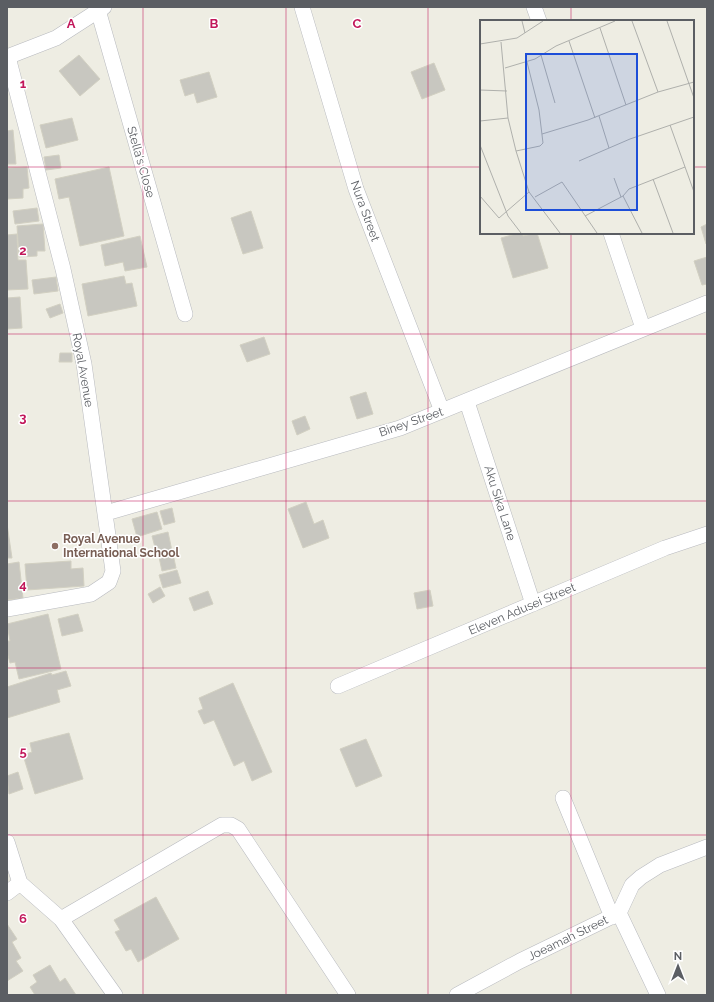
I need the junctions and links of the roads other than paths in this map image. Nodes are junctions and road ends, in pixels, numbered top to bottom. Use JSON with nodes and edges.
{"nodes":[{"id":1,"x":302,"y":7,"type":"edge"},
{"id":2,"x":534,"y":7,"type":"edge"},
{"id":3,"x":101,"y":9,"type":"edge"},
{"id":4,"x":539,"y":20,"type":"edge"},
{"id":5,"x":8,"y":57,"type":"edge"},
{"id":6,"x":611,"y":234,"type":"edge"},
{"id":7,"x":707,"y":304,"type":"edge"},
{"id":8,"x":185,"y":314,"type":"dead end"},
{"id":9,"x":643,"y":328,"type":"junction"},
{"id":10,"x":468,"y":402,"type":"junction"},
{"id":11,"x":442,"y":411,"type":"junction"},
{"id":12,"x":106,"y":513,"type":"junction"},
{"id":13,"x":707,"y":534,"type":"edge"},
{"id":14,"x":533,"y":604,"type":"junction"},
{"id":15,"x":7,"y":609,"type":"edge"},
{"id":16,"x":338,"y":686,"type":"dead end"},
{"id":17,"x":563,"y":798,"type":"dead end"},
{"id":18,"x":7,"y":842,"type":"edge"},
{"id":19,"x":707,"y":847,"type":"edge"},
{"id":20,"x":20,"y":883,"type":"junction"},
{"id":21,"x":7,"y":893,"type":"edge"},
{"id":22,"x":615,"y":915,"type":"junction"},
{"id":23,"x":61,"y":919,"type":"junction"},
{"id":24,"x":115,"y":995,"type":"edge"},
{"id":25,"x":348,"y":995,"type":"edge"},
{"id":26,"x":458,"y":995,"type":"edge"},
{"id":27,"x":658,"y":995,"type":"edge"}],
"edges":[{"from":1,"to":11,"type":"street","name":"Nura Street"},
{"from":2,"to":4,"type":"street"},
{"from":3,"to":5,"type":"street"},
{"from":3,"to":8,"type":"street","name":"Stella's Close"},
{"from":5,"to":12,"type":"street","name":"Royal Avenue"},
{"from":6,"to":9,"type":"street"},
{"from":7,"to":9,"type":"street","name":"Biney Street"},
{"from":9,"to":10,"type":"street","name":"Biney Street"},
{"from":10,"to":11,"type":"street","name":"Biney Street"},
{"from":10,"to":14,"type":"street","name":"Aku Sika Lane"},
{"from":11,"to":12,"type":"street","name":"Biney Street"},
{"from":12,"to":15,"type":"street","name":"Royal Avenue"},
{"from":13,"to":14,"type":"street","name":"Eleven Adusei Street"},
{"from":14,"to":16,"type":"street","name":"Eleven Adusei Street"},
{"from":17,"to":22,"type":"street"},
{"from":18,"to":20,"type":"street"},
{"from":19,"to":22,"type":"street","name":"Joeamah Street"},
{"from":20,"to":21,"type":"street"},
{"from":20,"to":23,"type":"street"},
{"from":22,"to":26,"type":"street","name":"Joeamah Street"},
{"from":22,"to":27,"type":"street"},
{"from":23,"to":24,"type":"street"},
{"from":23,"to":25,"type":"street"}]}
